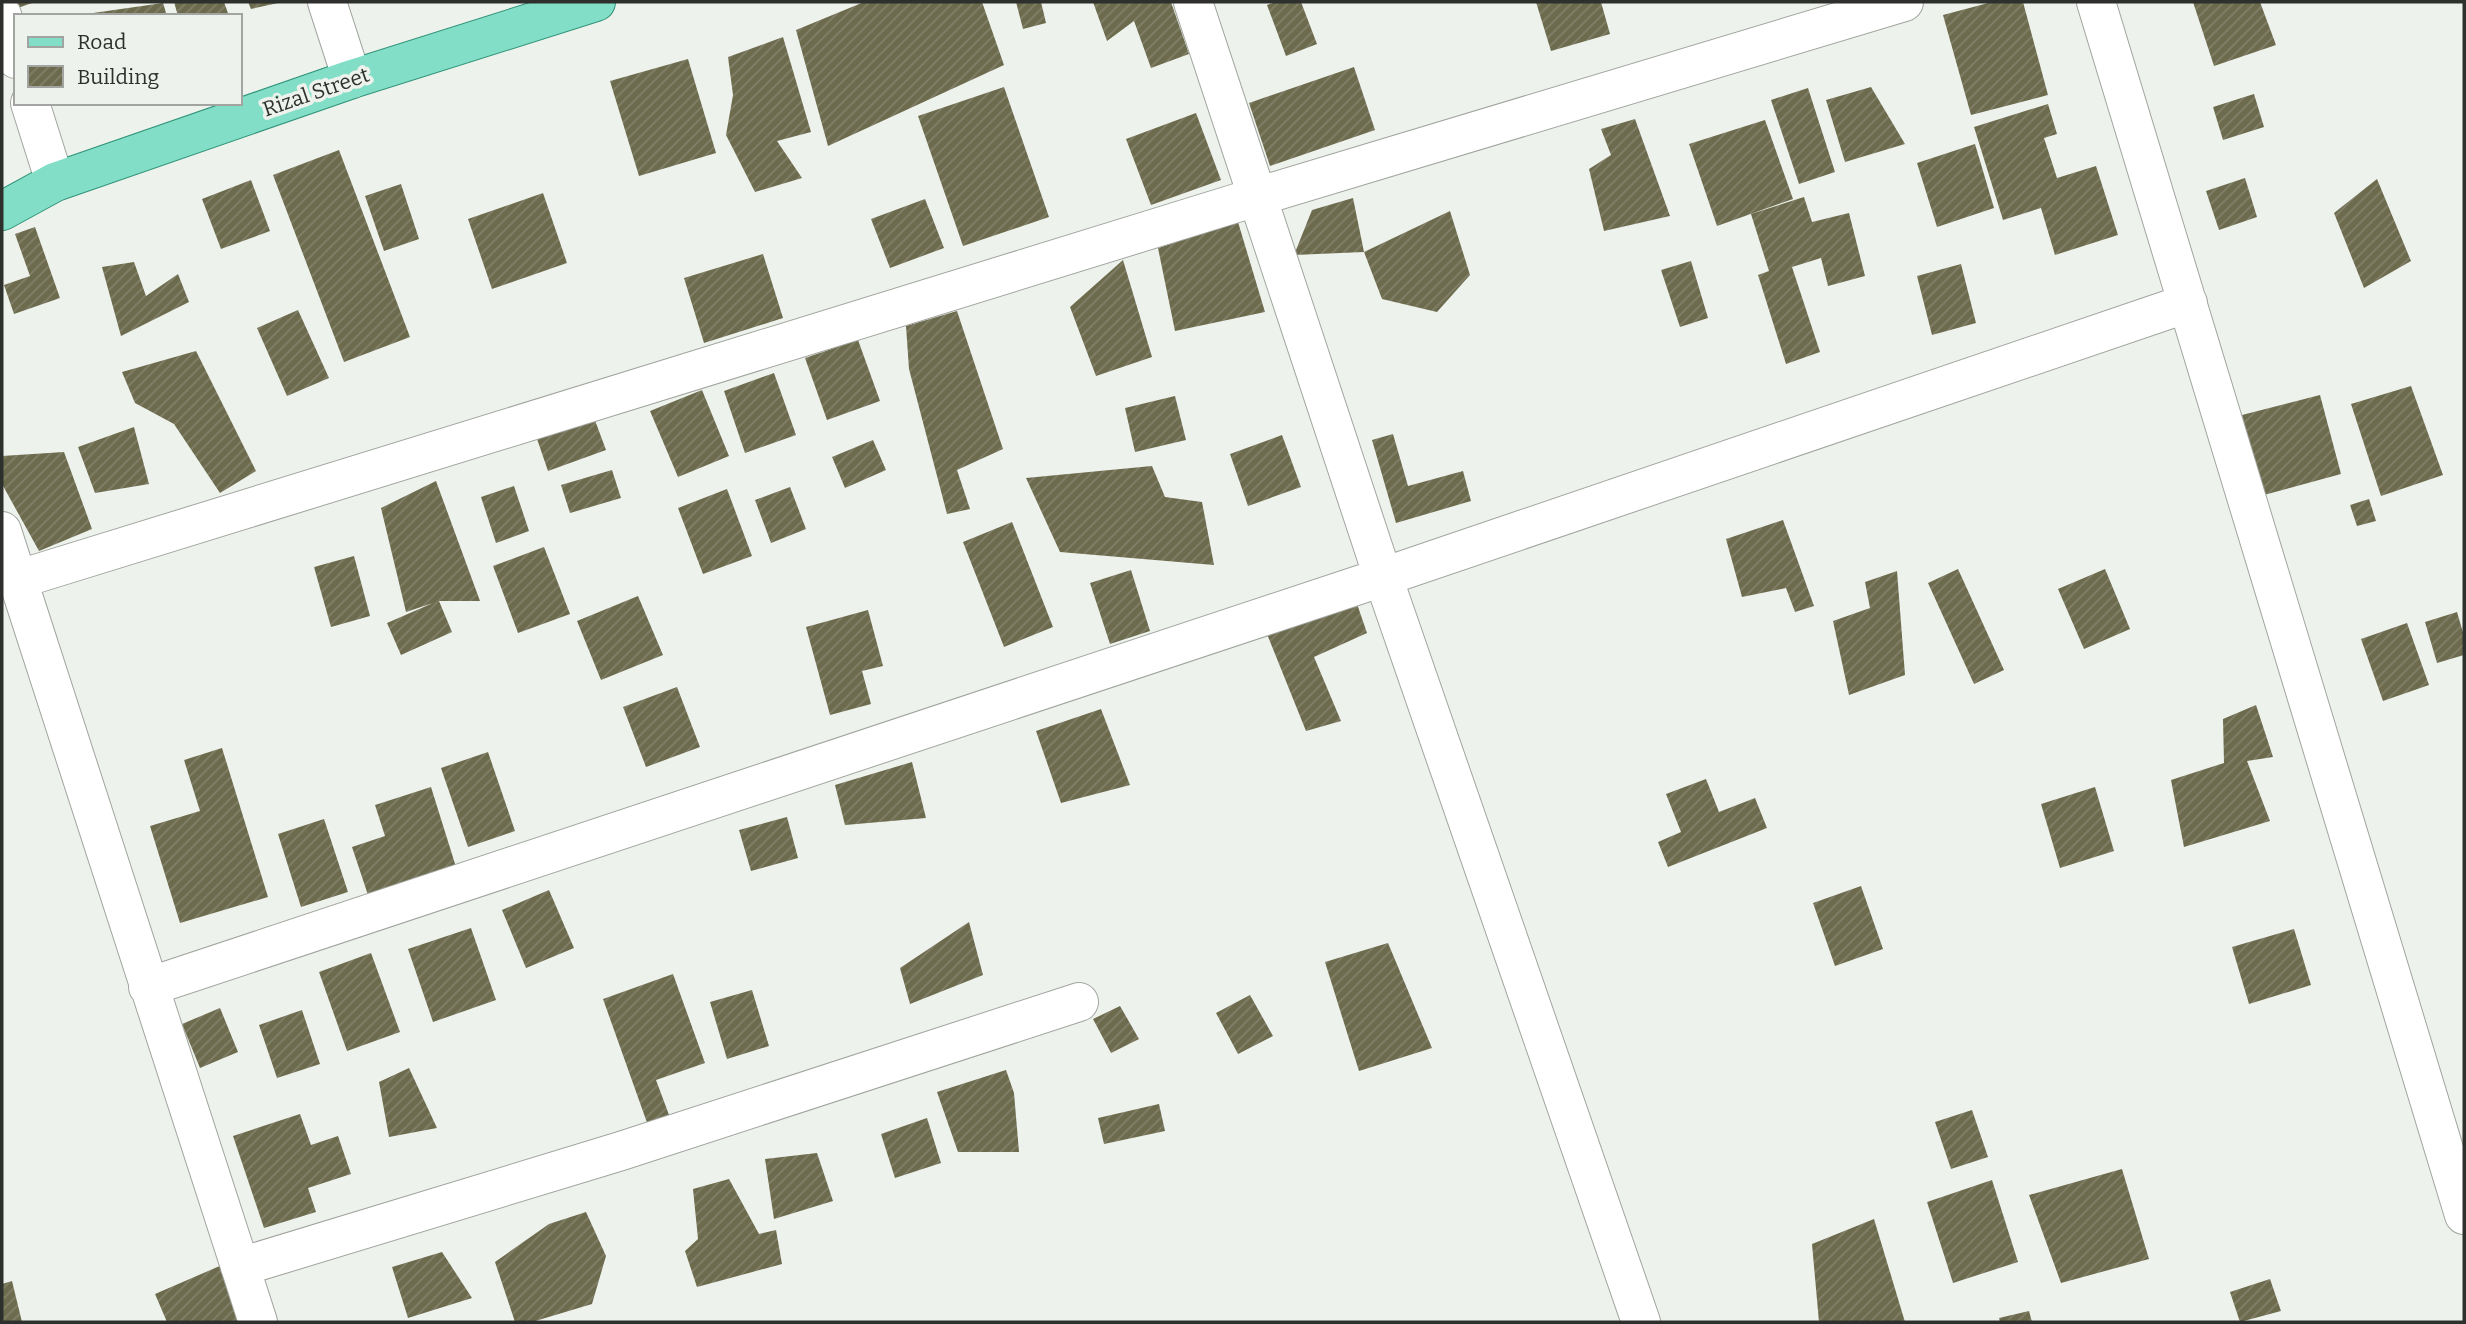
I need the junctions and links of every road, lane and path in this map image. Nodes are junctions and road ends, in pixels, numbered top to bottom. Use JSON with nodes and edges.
{"nodes":[{"id":1,"x":327,"y":2,"type":"edge"},
{"id":2,"x":596,"y":2,"type":"edge"},
{"id":3,"x":1193,"y":2,"type":"edge"},
{"id":4,"x":1904,"y":2,"type":"edge"},
{"id":5,"x":2096,"y":2,"type":"edge"},
{"id":6,"x":2,"y":15,"type":"edge"},
{"id":7,"x":14,"y":53,"type":"edge"},
{"id":8,"x":352,"y":79,"type":"junction"},
{"id":9,"x":31,"y":105,"type":"edge"},
{"id":10,"x":55,"y":182,"type":"junction"},
{"id":11,"x":1255,"y":197,"type":"junction"},
{"id":12,"x":2,"y":211,"type":"edge"},
{"id":13,"x":2188,"y":303,"type":"junction"},
{"id":14,"x":2,"y":531,"type":"edge"},
{"id":15,"x":1383,"y":577,"type":"junction"},
{"id":16,"x":16,"y":580,"type":"junction"},
{"id":17,"x":148,"y":987,"type":"junction"},
{"id":18,"x":1079,"y":1002,"type":"dead end"},
{"id":19,"x":2464,"y":1216,"type":"edge"},
{"id":20,"x":240,"y":1267,"type":"junction"},
{"id":21,"x":258,"y":1322,"type":"edge"},
{"id":22,"x":1641,"y":1322,"type":"edge"}],
"edges":[{"from":1,"to":8,"type":"street"},
{"from":2,"to":8,"type":"main road","name":"Rizal Street"},
{"from":3,"to":11,"type":"street"},
{"from":4,"to":11,"type":"street"},
{"from":5,"to":13,"type":"street"},
{"from":6,"to":7,"type":"street"},
{"from":8,"to":10,"type":"main road","name":"Rizal Street"},
{"from":9,"to":10,"type":"street"},
{"from":10,"to":12,"type":"main road","name":"Rizal Street"},
{"from":11,"to":15,"type":"street"},
{"from":11,"to":16,"type":"street"},
{"from":13,"to":15,"type":"street"},
{"from":13,"to":19,"type":"street"},
{"from":14,"to":16,"type":"street"},
{"from":15,"to":17,"type":"street"},
{"from":15,"to":22,"type":"street"},
{"from":16,"to":17,"type":"street"},
{"from":17,"to":20,"type":"street"},
{"from":18,"to":20,"type":"street"},
{"from":20,"to":21,"type":"street"}]}
